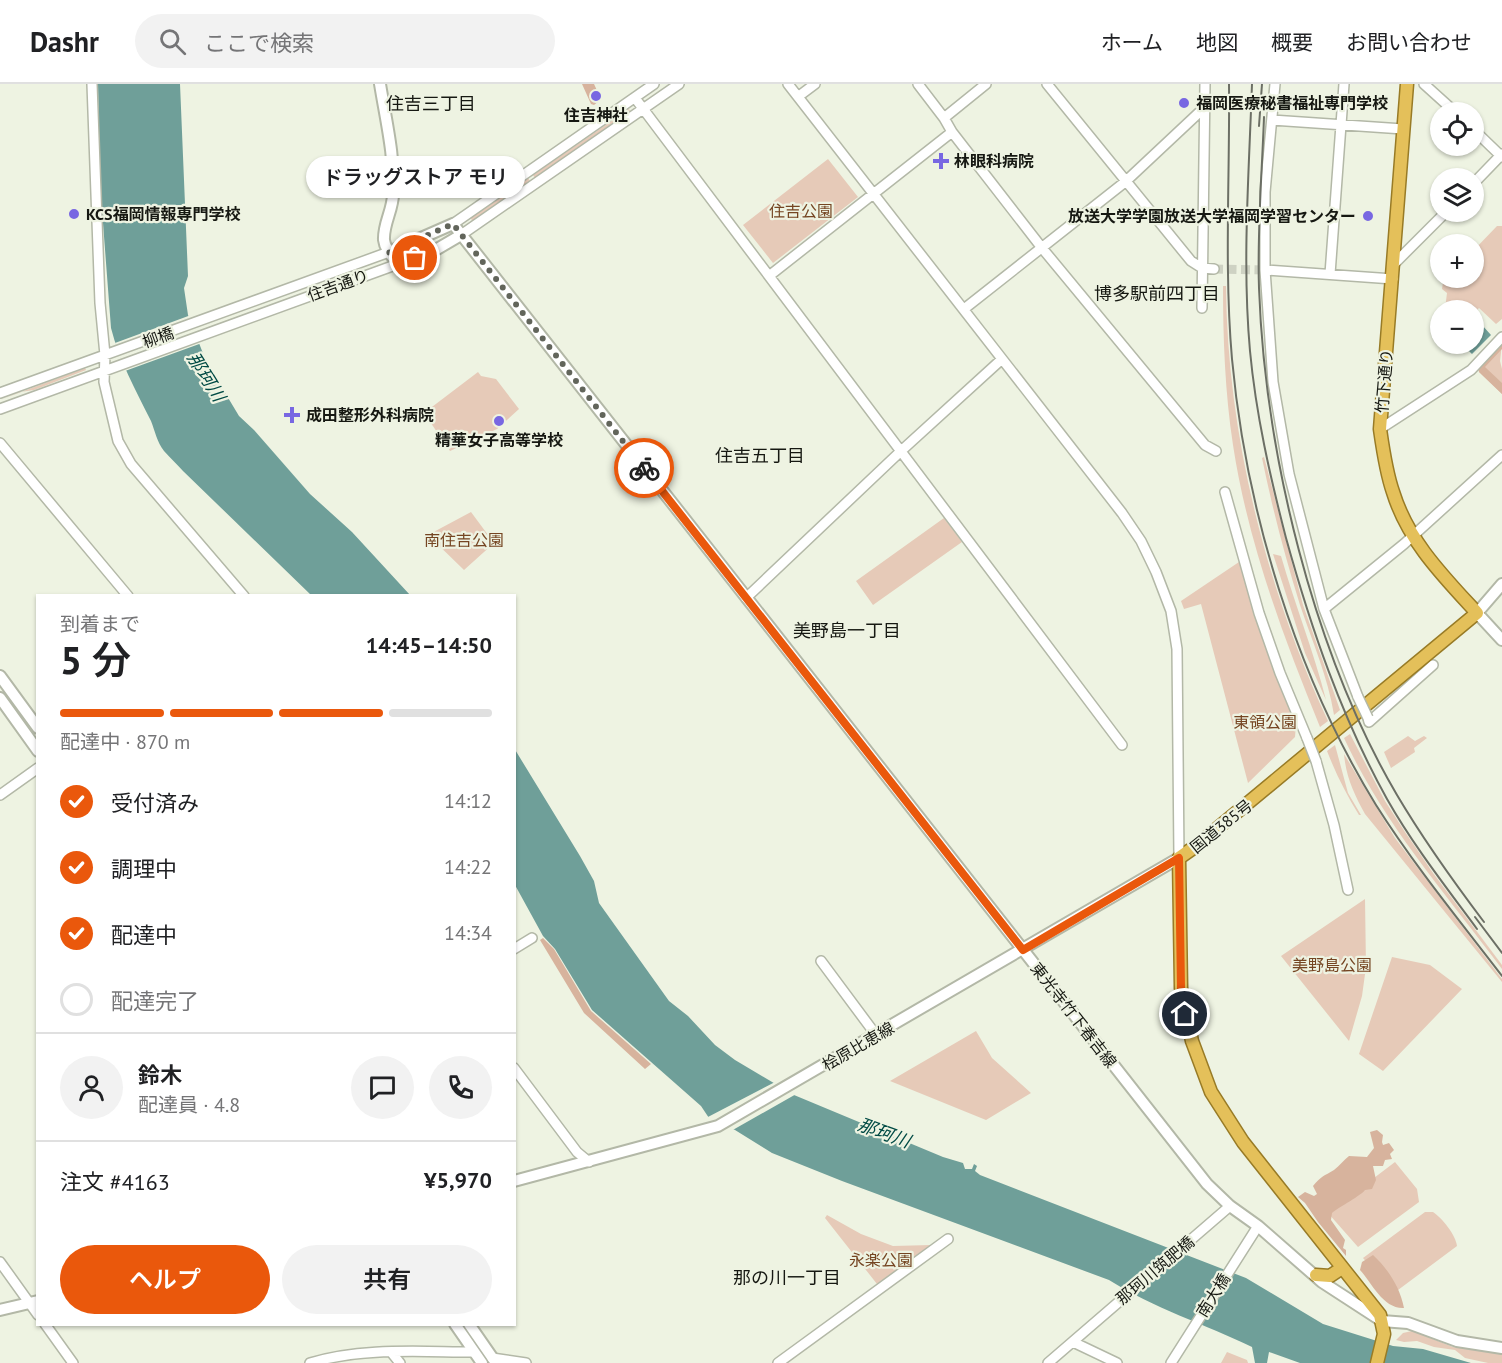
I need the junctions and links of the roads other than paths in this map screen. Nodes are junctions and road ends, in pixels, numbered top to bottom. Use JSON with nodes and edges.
{"nodes":[{"id":1,"x":92,"y":84,"type":"edge"},
{"id":2,"x":380,"y":84,"type":"edge"},
{"id":3,"x":654,"y":84,"type":"edge"},
{"id":4,"x":679,"y":84,"type":"edge"},
{"id":5,"x":788,"y":84,"type":"edge"},
{"id":6,"x":815,"y":84,"type":"edge"},
{"id":7,"x":918,"y":84,"type":"edge"},
{"id":8,"x":986,"y":84,"type":"edge"},
{"id":9,"x":1047,"y":84,"type":"edge"},
{"id":10,"x":1205,"y":84,"type":"edge"},
{"id":11,"x":1275,"y":84,"type":"edge"},
{"id":12,"x":1344,"y":84,"type":"edge"},
{"id":13,"x":1407,"y":84,"type":"edge"},
{"id":14,"x":1424,"y":84,"type":"edge"},
{"id":15,"x":799,"y":96,"type":"junction"},
{"id":16,"x":635,"y":98,"type":"junction"},
{"id":17,"x":1444,"y":102,"type":"edge"},
{"id":18,"x":1205,"y":107,"type":"junction"},
{"id":19,"x":643,"y":109,"type":"junction"},
{"id":20,"x":944,"y":118,"type":"junction"},
{"id":21,"x":1272,"y":120,"type":"junction"},
{"id":22,"x":1341,"y":125,"type":"junction"},
{"id":23,"x":1403,"y":129,"type":"junction"},
{"id":24,"x":952,"y":132,"type":"junction"},
{"id":25,"x":1484,"y":140,"type":"edge"},
{"id":26,"x":1501,"y":156,"type":"edge"},
{"id":27,"x":1484,"y":173,"type":"edge"},
{"id":28,"x":1125,"y":182,"type":"junction"},
{"id":29,"x":873,"y":193,"type":"junction"},
{"id":30,"x":1436,"y":222,"type":"edge"},
{"id":31,"x":453,"y":224,"type":"junction"},
{"id":32,"x":461,"y":235,"type":"junction"},
{"id":33,"x":1041,"y":248,"type":"junction"},
{"id":34,"x":389,"y":252,"type":"junction"},
{"id":35,"x":398,"y":264,"type":"junction"},
{"id":36,"x":1394,"y":264,"type":"junction"},
{"id":37,"x":1203,"y":268,"type":"junction"},
{"id":38,"x":1214,"y":269,"type":"tunnel mouth"},
{"id":39,"x":1265,"y":270,"type":"junction"},
{"id":40,"x":1330,"y":274,"type":"junction"},
{"id":41,"x":769,"y":276,"type":"junction"},
{"id":42,"x":1393,"y":279,"type":"junction"},
{"id":43,"x":1202,"y":308,"type":"dead end"},
{"id":44,"x":964,"y":309,"type":"junction"},
{"id":45,"x":197,"y":322,"type":"joint"},
{"id":46,"x":201,"y":334,"type":"joint"},
{"id":47,"x":1502,"y":337,"type":"edge"},
{"id":48,"x":105,"y":355,"type":"junction"},
{"id":49,"x":1002,"y":358,"type":"junction"},
{"id":50,"x":105,"y":370,"type":"junction"},
{"id":51,"x":0,"y":393,"type":"edge"},
{"id":52,"x":0,"y":409,"type":"edge"},
{"id":53,"x":1380,"y":429,"type":"junction"},
{"id":54,"x":0,"y":443,"type":"edge"},
{"id":55,"x":901,"y":451,"type":"junction"},
{"id":56,"x":1216,"y":451,"type":"dead end"},
{"id":57,"x":1502,"y":455,"type":"edge"},
{"id":58,"x":1225,"y":492,"type":"dead end"},
{"id":59,"x":1413,"y":536,"type":"junction"},
{"id":60,"x":1502,"y":584,"type":"edge"},
{"id":61,"x":126,"y":594,"type":"edge"},
{"id":62,"x":242,"y":594,"type":"edge"},
{"id":63,"x":746,"y":598,"type":"junction"},
{"id":64,"x":1324,"y":609,"type":"junction"},
{"id":65,"x":1477,"y":613,"type":"junction"},
{"id":66,"x":1502,"y":640,"type":"edge"},
{"id":67,"x":1433,"y":665,"type":"dead end"},
{"id":68,"x":0,"y":676,"type":"edge"},
{"id":69,"x":0,"y":698,"type":"edge"},
{"id":70,"x":36,"y":725,"type":"edge"},
{"id":71,"x":1122,"y":745,"type":"dead end"},
{"id":72,"x":36,"y":748,"type":"edge"},
{"id":73,"x":36,"y":769,"type":"edge"},
{"id":74,"x":0,"y":795,"type":"edge"},
{"id":75,"x":1179,"y":858,"type":"junction"},
{"id":76,"x":1348,"y":890,"type":"dead end"},
{"id":77,"x":532,"y":938,"type":"dead end"},
{"id":78,"x":516,"y":948,"type":"edge"},
{"id":79,"x":1023,"y":950,"type":"junction"},
{"id":80,"x":821,"y":961,"type":"dead end"},
{"id":81,"x":876,"y":1035,"type":"junction"},
{"id":82,"x":516,"y":1071,"type":"edge"},
{"id":83,"x":589,"y":1162,"type":"junction"},
{"id":84,"x":516,"y":1180,"type":"edge"},
{"id":85,"x":1230,"y":1206,"type":"junction"},
{"id":86,"x":1258,"y":1226,"type":"junction"},
{"id":87,"x":948,"y":1239,"type":"dead end"},
{"id":88,"x":0,"y":1262,"type":"edge"},
{"id":89,"x":1342,"y":1268,"type":"junction"},
{"id":90,"x":1316,"y":1275,"type":"junction"},
{"id":91,"x":33,"y":1302,"type":"edge"},
{"id":92,"x":0,"y":1310,"type":"edge"},
{"id":93,"x":1382,"y":1321,"type":"junction"},
{"id":94,"x":46,"y":1326,"type":"edge"},
{"id":95,"x":456,"y":1326,"type":"edge"},
{"id":96,"x":470,"y":1326,"type":"edge"},
{"id":97,"x":1073,"y":1342,"type":"junction"},
{"id":98,"x":1502,"y":1348,"type":"edge"},
{"id":99,"x":391,"y":1352,"type":"junction"},
{"id":100,"x":474,"y":1352,"type":"junction"},
{"id":101,"x":490,"y":1361,"type":"edge"},
{"id":102,"x":73,"y":1363,"type":"edge"},
{"id":103,"x":310,"y":1363,"type":"edge"},
{"id":104,"x":400,"y":1363,"type":"edge"},
{"id":105,"x":526,"y":1363,"type":"edge"},
{"id":106,"x":778,"y":1363,"type":"edge"},
{"id":107,"x":1048,"y":1363,"type":"edge"},
{"id":108,"x":1117,"y":1363,"type":"edge"},
{"id":109,"x":1171,"y":1363,"type":"edge"},
{"id":110,"x":1377,"y":1363,"type":"edge"}],
"edges":[{"from":1,"to":48,"type":"street"},
{"from":2,"to":34,"type":"main road"},
{"from":3,"to":16,"type":"street","name":"住吉通り"},
{"from":4,"to":19,"type":"street","name":"住吉通り"},
{"from":5,"to":15,"type":"street"},
{"from":6,"to":15,"type":"street"},
{"from":7,"to":20,"type":"street"},
{"from":8,"to":20,"type":"street"},
{"from":9,"to":28,"type":"street"},
{"from":10,"to":18,"type":"street"},
{"from":11,"to":21,"type":"street"},
{"from":12,"to":22,"type":"street"},
{"from":13,"to":23,"type":"highway","name":"竹下通り"},
{"from":14,"to":17,"type":"street"},
{"from":15,"to":29,"type":"street"},
{"from":16,"to":19,"type":"street"},
{"from":16,"to":31,"type":"street","name":"住吉通り"},
{"from":18,"to":28,"type":"street"},
{"from":18,"to":37,"type":"street"},
{"from":19,"to":32,"type":"street","name":"住吉通り"},
{"from":19,"to":41,"type":"street"},
{"from":20,"to":24,"type":"street"},
{"from":21,"to":22,"type":"street"},
{"from":21,"to":39,"type":"street"},
{"from":22,"to":23,"type":"street"},
{"from":22,"to":40,"type":"street"},
{"from":23,"to":36,"type":"highway","name":"竹下通り"},
{"from":24,"to":29,"type":"street"},
{"from":24,"to":33,"type":"street"},
{"from":25,"to":26,"type":"street"},
{"from":26,"to":27,"type":"street"},
{"from":28,"to":33,"type":"street"},
{"from":28,"to":37,"type":"street"},
{"from":29,"to":41,"type":"street"},
{"from":29,"to":44,"type":"street"},
{"from":30,"to":36,"type":"street"},
{"from":31,"to":32,"type":"main road","name":"東光寺竹下春吉線"},
{"from":31,"to":34,"type":"main road","name":"住吉通り"},
{"from":32,"to":35,"type":"main road","name":"住吉通り"},
{"from":32,"to":63,"type":"main road","name":"東光寺竹下春吉線"},
{"from":33,"to":44,"type":"street"},
{"from":33,"to":56,"type":"street"},
{"from":34,"to":35,"type":"main road"},
{"from":34,"to":45,"type":"street","name":"住吉通り"},
{"from":35,"to":46,"type":"street","name":"住吉通り"},
{"from":36,"to":42,"type":"highway","name":"竹下通り"},
{"from":37,"to":38,"type":"street"},
{"from":37,"to":43,"type":"street"},
{"from":39,"to":40,"type":"street"},
{"from":39,"to":64,"type":"street"},
{"from":40,"to":42,"type":"street"},
{"from":41,"to":55,"type":"street"},
{"from":42,"to":53,"type":"highway","name":"竹下通り"},
{"from":44,"to":49,"type":"street"},
{"from":45,"to":48,"type":"street","name":"柳橋"},
{"from":46,"to":50,"type":"street","name":"柳橋"},
{"from":47,"to":53,"type":"street"},
{"from":48,"to":50,"type":"street"},
{"from":48,"to":51,"type":"street"},
{"from":49,"to":55,"type":"street"},
{"from":49,"to":75,"type":"street"},
{"from":50,"to":52,"type":"street"},
{"from":50,"to":62,"type":"street"},
{"from":53,"to":59,"type":"highway","name":"竹下通り"},
{"from":54,"to":61,"type":"street"},
{"from":55,"to":63,"type":"street"},
{"from":55,"to":71,"type":"street"},
{"from":57,"to":59,"type":"street"},
{"from":58,"to":76,"type":"street","bridge":true},
{"from":59,"to":64,"type":"street"},
{"from":59,"to":65,"type":"highway","name":"竹下通り"},
{"from":60,"to":65,"type":"main road"},
{"from":63,"to":79,"type":"main road","name":"東光寺竹下春吉線"},
{"from":64,"to":67,"type":"street","bridge":true},
{"from":65,"to":66,"type":"main road","name":"竹下通り"},
{"from":65,"to":75,"type":"highway","name":"国道385号"},
{"from":68,"to":70,"type":"main road"},
{"from":69,"to":72,"type":"main road"},
{"from":73,"to":74,"type":"street"},
{"from":75,"to":79,"type":"main road","name":"桧原比恵線"},
{"from":75,"to":89,"type":"highway","name":"国道385号"},
{"from":77,"to":78,"type":"street"},
{"from":79,"to":81,"type":"main road","name":"桧原比恵線"},
{"from":79,"to":85,"type":"main road","name":"東光寺竹下春吉線"},
{"from":80,"to":81,"type":"street"},
{"from":81,"to":83,"type":"main road","name":"桧原比恵線"},
{"from":82,"to":83,"type":"street"},
{"from":83,"to":84,"type":"main road","name":"桧原比恵線"},
{"from":85,"to":86,"type":"main road","name":"東光寺竹下春吉線"},
{"from":85,"to":97,"type":"street","name":"那珂川筑肥橋"},
{"from":86,"to":90,"type":"main road","name":"東光寺竹下春吉線"},
{"from":86,"to":109,"type":"street","name":"南大橋"},
{"from":87,"to":106,"type":"street"},
{"from":88,"to":91,"type":"street"},
{"from":89,"to":90,"type":"highway"},
{"from":89,"to":93,"type":"highway","name":"国道385号"},
{"from":90,"to":93,"type":"main road","name":"東光寺竹下春吉線"},
{"from":91,"to":92,"type":"main road"},
{"from":93,"to":98,"type":"main road"},
{"from":93,"to":110,"type":"highway","name":"国道385号"},
{"from":94,"to":102,"type":"street"},
{"from":95,"to":100,"type":"main road"},
{"from":96,"to":101,"type":"main road"},
{"from":97,"to":107,"type":"street","name":"那珂川筑肥橋"},
{"from":97,"to":108,"type":"street"},
{"from":99,"to":100,"type":"street"},
{"from":99,"to":103,"type":"street"},
{"from":99,"to":104,"type":"street"},
{"from":100,"to":101,"type":"main road"},
{"from":101,"to":105,"type":"street"}]}
